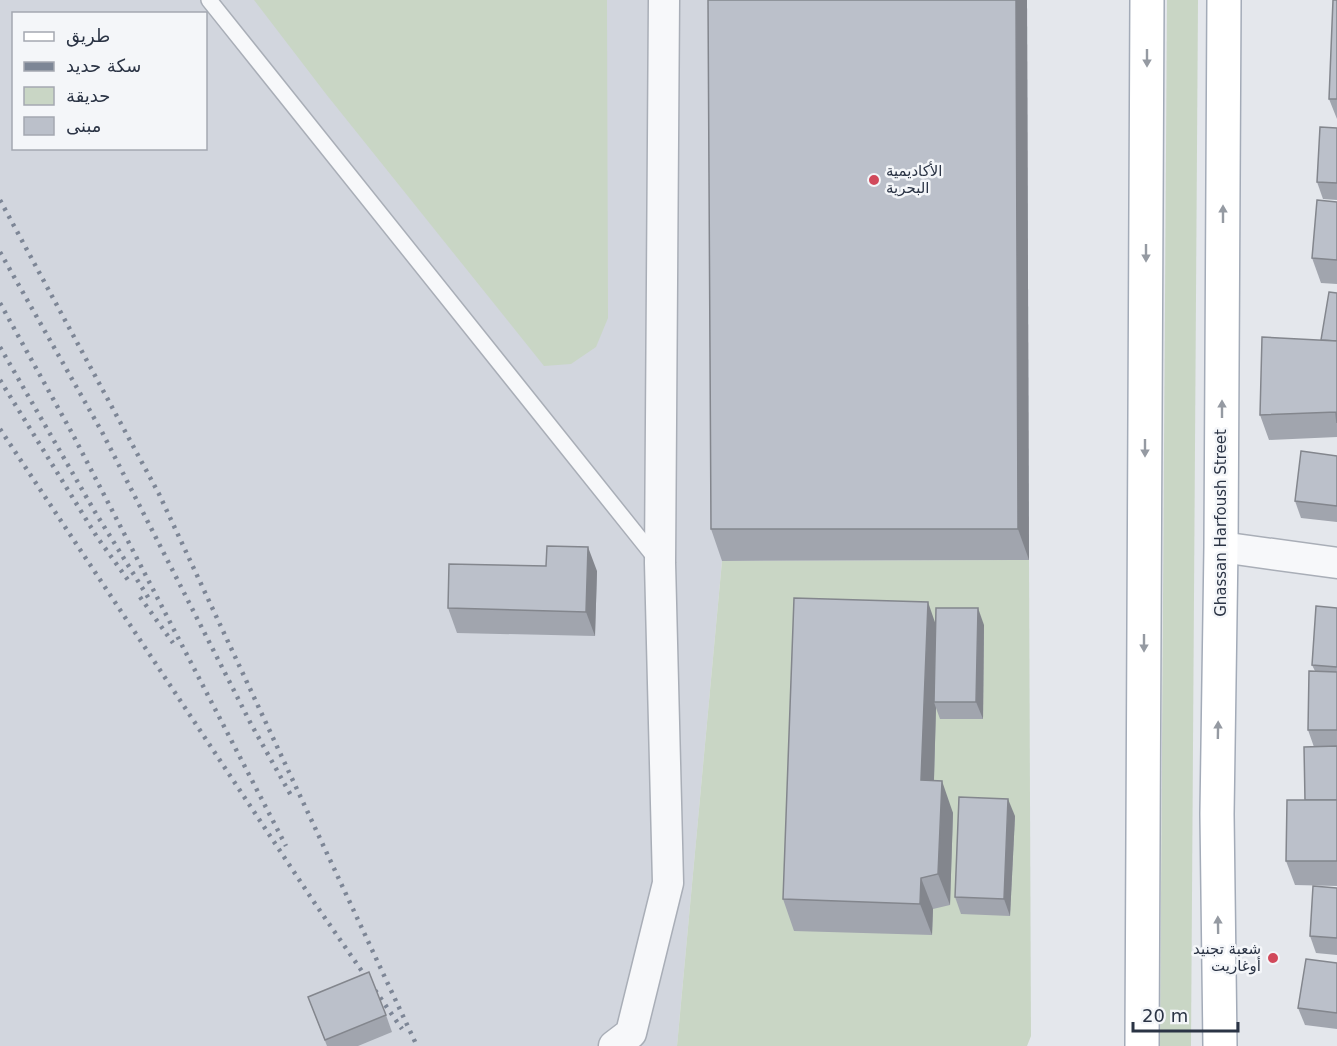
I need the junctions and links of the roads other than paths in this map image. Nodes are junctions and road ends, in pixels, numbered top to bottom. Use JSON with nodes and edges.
{"nodes":[{"id":1,"x":209,"y":0,"type":"edge"},
{"id":2,"x":664,"y":0,"type":"edge"},
{"id":3,"x":1147,"y":0,"type":"edge"},
{"id":4,"x":1224,"y":0,"type":"edge"},
{"id":5,"x":1221,"y":547,"type":"junction"},
{"id":6,"x":660,"y":563,"type":"junction"},
{"id":7,"x":1337,"y":563,"type":"edge"},
{"id":8,"x":614,"y":1046,"type":"edge"},
{"id":9,"x":1142,"y":1046,"type":"edge"},
{"id":10,"x":1220,"y":1046,"type":"edge"}],
"edges":[{"from":1,"to":6,"type":"lane"},
{"from":2,"to":6,"type":"street"},
{"from":3,"to":9,"type":"main road","one_way":true},
{"from":5,"to":4,"type":"main road","name":"Ghassan Harfoush Street","one_way":true},
{"from":5,"to":7,"type":"street"},
{"from":10,"to":5,"type":"main road","name":"Ghassan Harfoush Street","one_way":true},
{"from":6,"to":8,"type":"street"}]}
